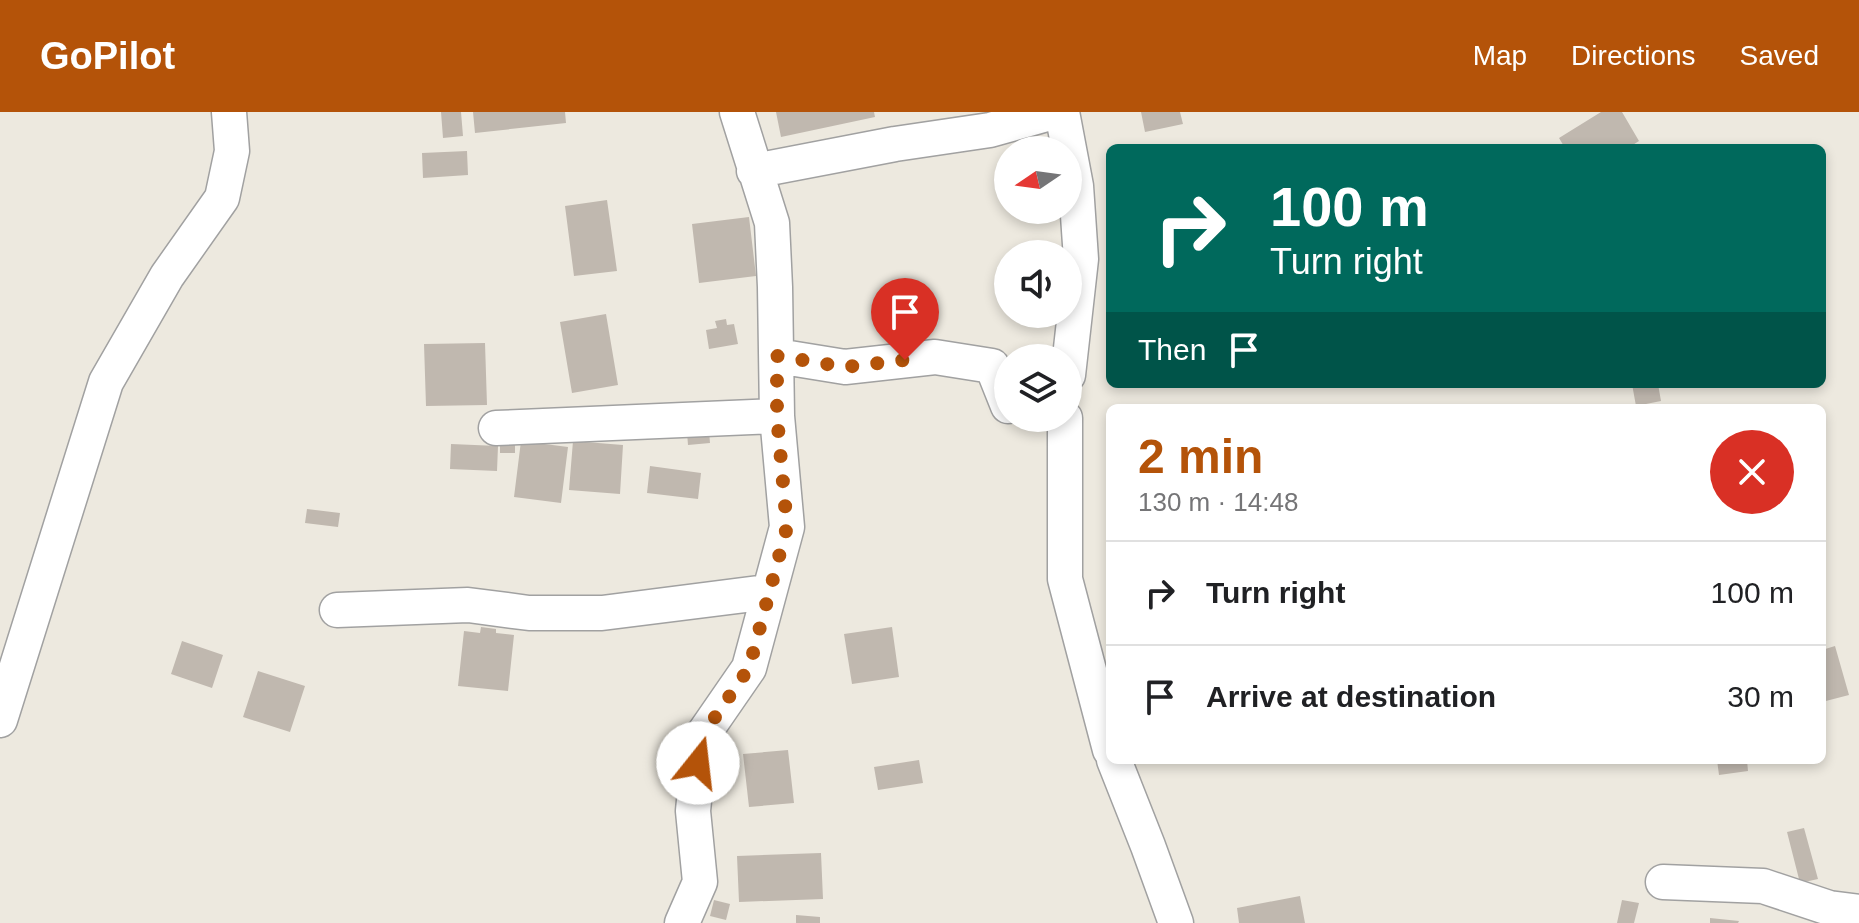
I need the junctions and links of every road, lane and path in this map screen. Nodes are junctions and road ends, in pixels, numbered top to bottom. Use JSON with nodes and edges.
{"nodes":[{"id":1,"x":229,"y":112,"type":"edge"},
{"id":2,"x":737,"y":112,"type":"edge"},
{"id":3,"x":1054,"y":112,"type":"edge"},
{"id":4,"x":1062,"y":112,"type":"edge"},
{"id":5,"x":754,"y":171,"type":"junction"},
{"id":6,"x":1071,"y":344,"type":"edge"},
{"id":7,"x":777,"y":356,"type":"junction"},
{"id":8,"x":994,"y":371,"type":"edge"},
{"id":9,"x":777,"y":416,"type":"junction"},
{"id":10,"x":496,"y":428,"type":"dead end"},
{"id":11,"x":1065,"y":432,"type":"edge"},
{"id":12,"x":768,"y":592,"type":"junction"},
{"id":13,"x":337,"y":610,"type":"dead end"},
{"id":14,"x":0,"y":720,"type":"edge"},
{"id":15,"x":1106,"y":735,"type":"edge"},
{"id":16,"x":1116,"y":764,"type":"edge"},
{"id":17,"x":1663,"y":882,"type":"dead end"},
{"id":18,"x":1786,"y":909,"type":"edge"},
{"id":19,"x":1859,"y":912,"type":"edge"},
{"id":20,"x":682,"y":923,"type":"edge"},
{"id":21,"x":1176,"y":923,"type":"edge"}],
"edges":[{"from":1,"to":14,"type":"street"},
{"from":2,"to":5,"type":"street"},
{"from":3,"to":5,"type":"street"},
{"from":4,"to":6,"type":"street"},
{"from":5,"to":7,"type":"street"},
{"from":7,"to":8,"type":"street"},
{"from":7,"to":9,"type":"street"},
{"from":9,"to":10,"type":"street"},
{"from":9,"to":12,"type":"street"},
{"from":11,"to":15,"type":"street"},
{"from":12,"to":13,"type":"street"},
{"from":12,"to":20,"type":"street"},
{"from":16,"to":21,"type":"street"},
{"from":17,"to":18,"type":"street"},
{"from":18,"to":19,"type":"street"}]}
